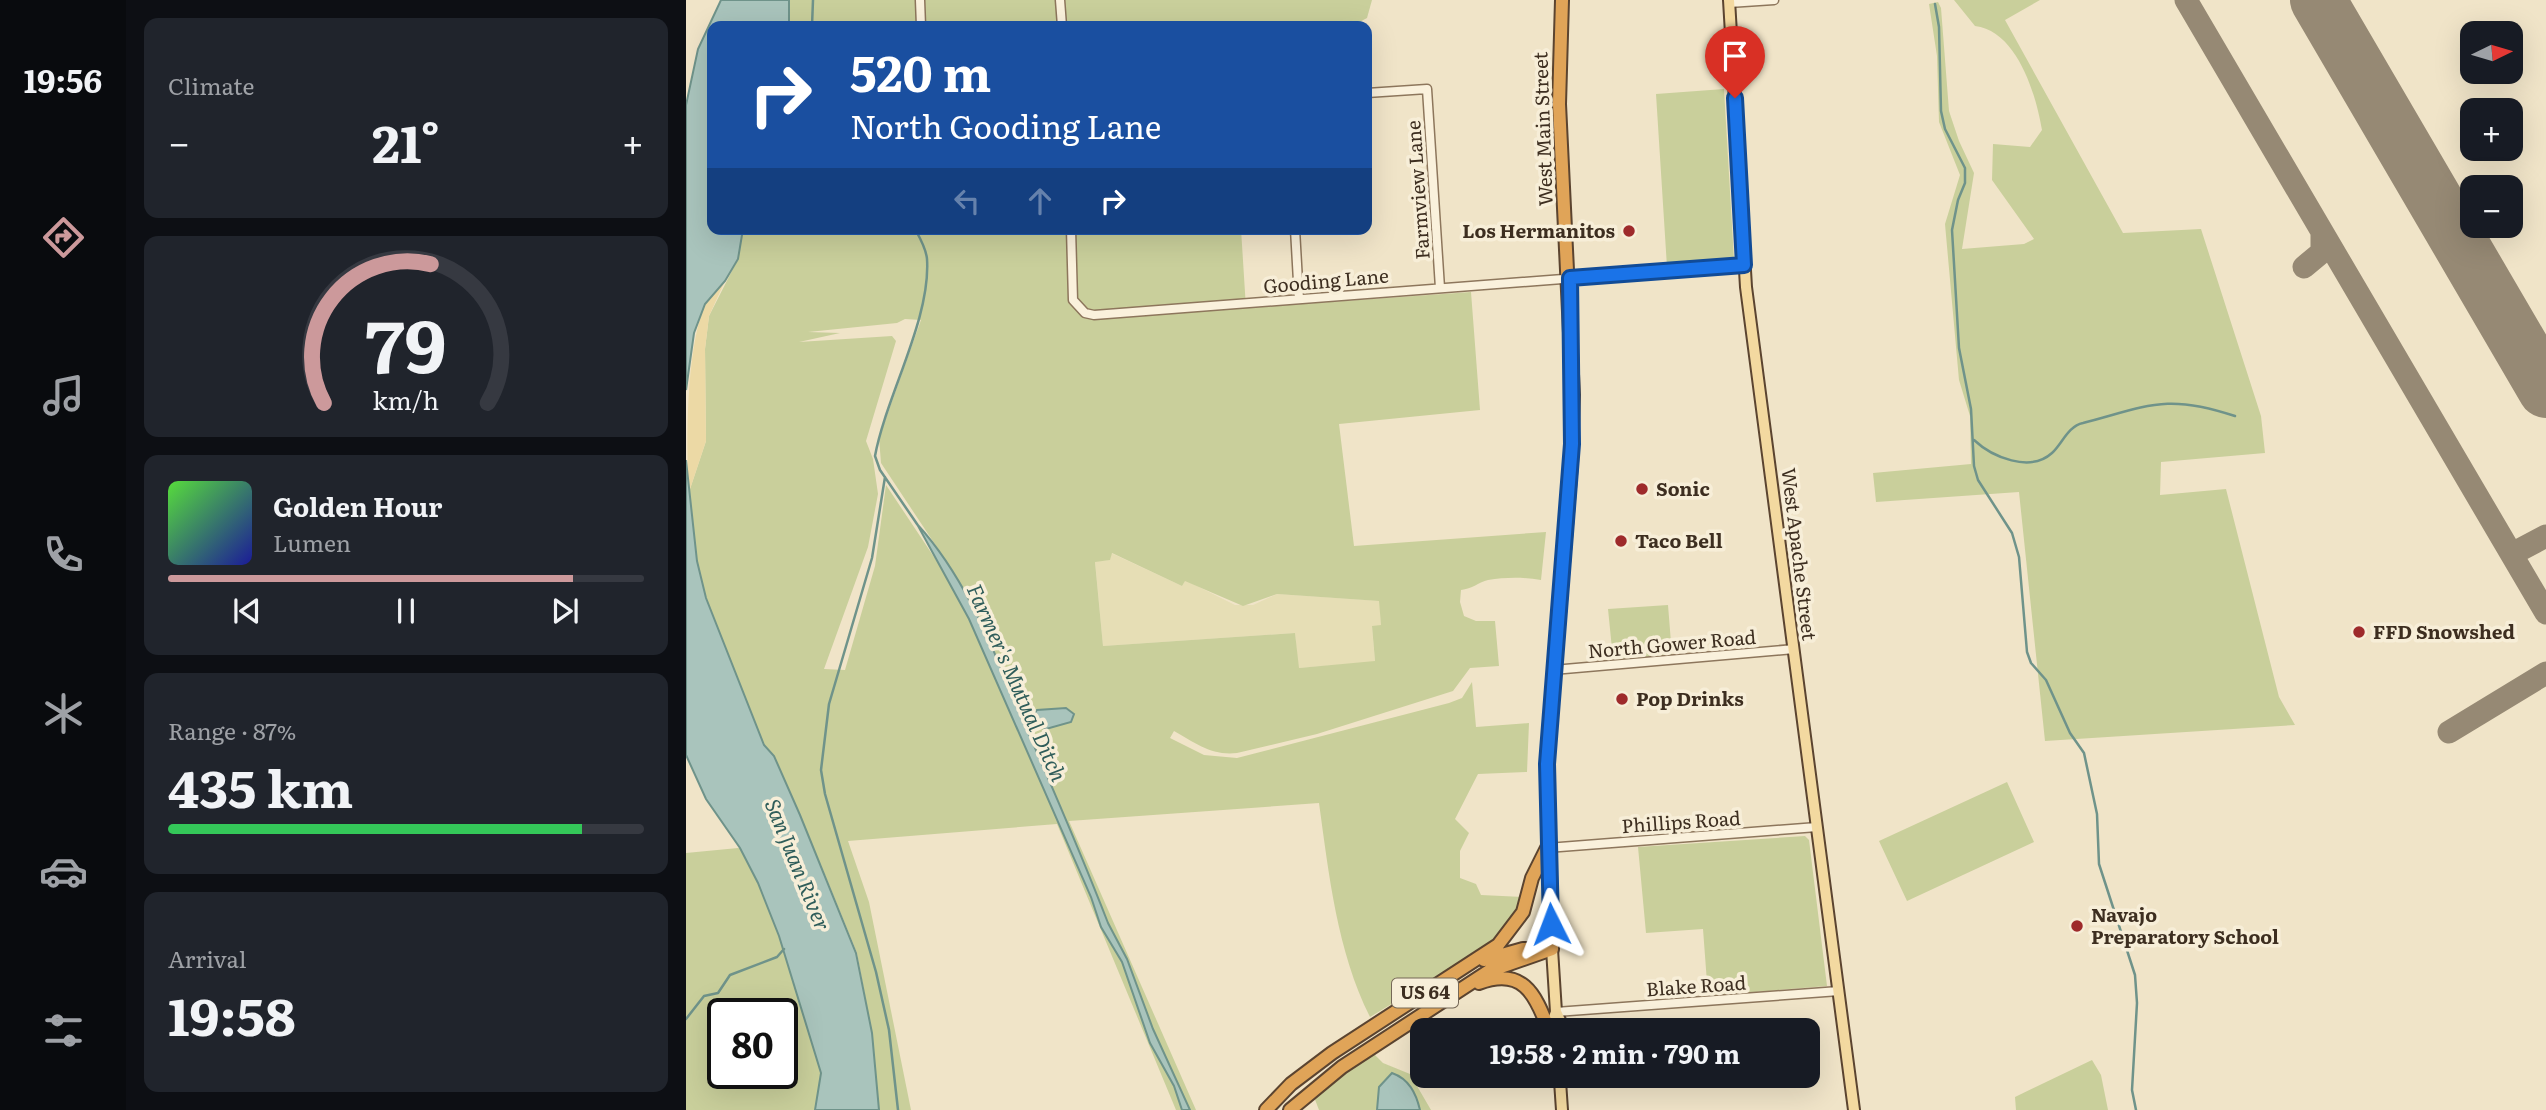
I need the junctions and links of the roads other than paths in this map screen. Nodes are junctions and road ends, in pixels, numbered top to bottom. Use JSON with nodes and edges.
{"nodes":[{"id":1,"x":920,"y":0,"type":"edge"},
{"id":2,"x":1060,"y":0,"type":"edge"},
{"id":3,"x":1562,"y":0,"type":"edge"},
{"id":4,"x":1774,"y":0,"type":"edge"},
{"id":5,"x":1729,"y":2,"type":"edge"},
{"id":6,"x":921,"y":21,"type":"edge"},
{"id":7,"x":1062,"y":21,"type":"edge"},
{"id":8,"x":1372,"y":93,"type":"edge"},
{"id":9,"x":1071,"y":235,"type":"edge"},
{"id":10,"x":1295,"y":235,"type":"edge"},
{"id":11,"x":1744,"y":265,"type":"junction"},
{"id":12,"x":1570,"y":278,"type":"junction"},
{"id":13,"x":1440,"y":288,"type":"junction"},
{"id":14,"x":1299,"y":299,"type":"junction"},
{"id":15,"x":1794,"y":649,"type":"junction"},
{"id":16,"x":1553,"y":670,"type":"junction"},
{"id":17,"x":1817,"y":827,"type":"junction"},
{"id":18,"x":1547,"y":848,"type":"junction"},
{"id":19,"x":1552,"y":950,"type":"junction"},
{"id":20,"x":1449,"y":978,"type":"junction"},
{"id":21,"x":1839,"y":991,"type":"junction"},
{"id":22,"x":1453,"y":994,"type":"junction"},
{"id":23,"x":1556,"y":1012,"type":"junction"},
{"id":24,"x":1543,"y":1018,"type":"edge"},
{"id":25,"x":1553,"y":1018,"type":"edge"},
{"id":26,"x":1559,"y":1018,"type":"edge"},
{"id":27,"x":1561,"y":1088,"type":"edge"},
{"id":28,"x":1266,"y":1110,"type":"edge"},
{"id":29,"x":1290,"y":1110,"type":"edge"},
{"id":30,"x":1562,"y":1110,"type":"edge"},
{"id":31,"x":1854,"y":1110,"type":"edge"}],
"edges":[{"from":1,"to":6,"type":"street"},
{"from":2,"to":7,"type":"street"},
{"from":3,"to":12,"type":"highway","name":"West Main Street","number":"US 64"},
{"from":4,"to":5,"type":"street"},
{"from":5,"to":11,"type":"main road","name":"West Apache Street"},
{"from":8,"to":13,"type":"street","name":"Farmview Lane"},
{"from":9,"to":14,"type":"street","name":"Gooding Lane"},
{"from":10,"to":14,"type":"street"},
{"from":11,"to":12,"type":"street","name":"Gooding Lane"},
{"from":11,"to":15,"type":"main road","name":"West Apache Street"},
{"from":12,"to":13,"type":"street","name":"Gooding Lane"},
{"from":12,"to":16,"type":"highway","name":"West Main Street","number":"US 64"},
{"from":13,"to":14,"type":"street","name":"Gooding Lane"},
{"from":15,"to":16,"type":"street","name":"North Gower Road"},
{"from":15,"to":17,"type":"main road","name":"West Apache Street"},
{"from":16,"to":18,"type":"highway","name":"West Main Street","number":"US 64"},
{"from":17,"to":18,"type":"street","name":"Phillips Road"},
{"from":17,"to":21,"type":"main road","name":"West Apache Street"},
{"from":18,"to":19,"type":"highway","name":"West Main Street","number":"US 64"},
{"from":18,"to":20,"type":"highway","number":"US 64"},
{"from":19,"to":20,"type":"highway"},
{"from":19,"to":22,"type":"highway","number":"US 64"},
{"from":19,"to":23,"type":"main road","name":"West Main Street"},
{"from":20,"to":28,"type":"highway","number":"US 64"},
{"from":21,"to":23,"type":"street","name":"Blake Road"},
{"from":21,"to":31,"type":"main road","name":"West Apache Street"},
{"from":22,"to":24,"type":"highway"},
{"from":22,"to":29,"type":"highway","number":"US 64"},
{"from":23,"to":25,"type":"main road"},
{"from":23,"to":26,"type":"main road","name":"West Main Street"},
{"from":27,"to":30,"type":"main road"}]}
